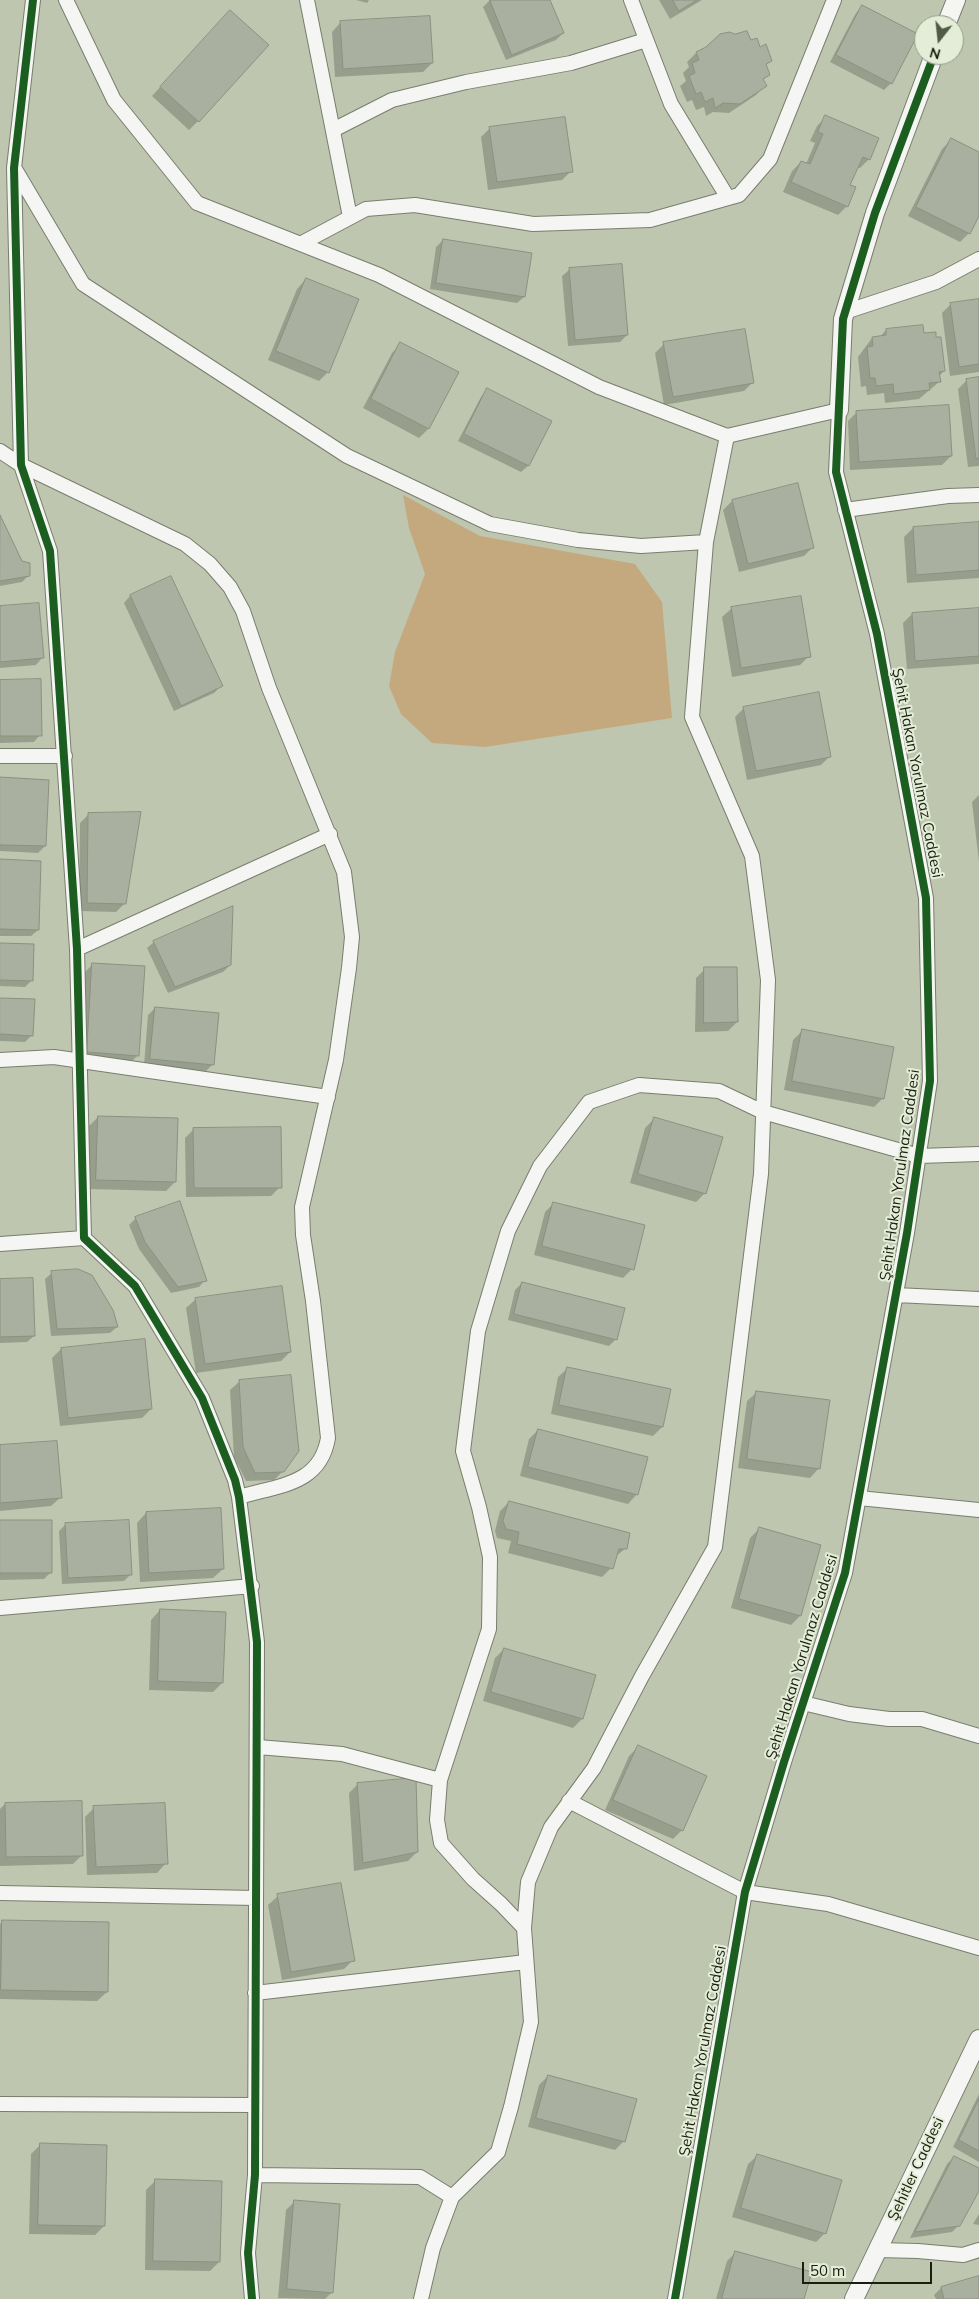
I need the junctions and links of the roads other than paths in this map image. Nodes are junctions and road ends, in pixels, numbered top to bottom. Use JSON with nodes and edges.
{"nodes":[{"id":1,"x":33,"y":0,"type":"edge"},
{"id":2,"x":66,"y":0,"type":"edge"},
{"id":3,"x":307,"y":0,"type":"edge"},
{"id":4,"x":631,"y":0,"type":"edge"},
{"id":5,"x":834,"y":0,"type":"edge"},
{"id":6,"x":956,"y":0,"type":"edge"},
{"id":7,"x":950,"y":15,"type":"edge"},
{"id":8,"x":646,"y":40,"type":"junction"},
{"id":9,"x":930,"y":65,"type":"edge"},
{"id":10,"x":333,"y":130,"type":"junction"},
{"id":11,"x":14,"y":168,"type":"junction"},
{"id":12,"x":728,"y":198,"type":"junction"},
{"id":13,"x":350,"y":217,"type":"junction"},
{"id":14,"x":302,"y":243,"type":"junction"},
{"id":15,"x":979,"y":259,"type":"edge"},
{"id":16,"x":845,"y":312,"type":"junction"},
{"id":17,"x":839,"y":410,"type":"junction"},
{"id":18,"x":727,"y":436,"type":"junction"},
{"id":19,"x":0,"y":451,"type":"edge"},
{"id":20,"x":21,"y":465,"type":"junction"},
{"id":21,"x":979,"y":495,"type":"edge"},
{"id":22,"x":845,"y":510,"type":"junction"},
{"id":23,"x":706,"y":542,"type":"junction"},
{"id":24,"x":0,"y":756,"type":"edge"},
{"id":25,"x":65,"y":756,"type":"junction"},
{"id":26,"x":330,"y":834,"type":"junction"},
{"id":27,"x":77,"y":949,"type":"junction"},
{"id":28,"x":0,"y":1060,"type":"edge"},
{"id":29,"x":80,"y":1062,"type":"junction"},
{"id":30,"x":328,"y":1097,"type":"junction"},
{"id":31,"x":763,"y":1112,"type":"junction"},
{"id":32,"x":979,"y":1154,"type":"edge"},
{"id":33,"x":919,"y":1156,"type":"junction"},
{"id":34,"x":84,"y":1238,"type":"junction"},
{"id":35,"x":0,"y":1244,"type":"edge"},
{"id":36,"x":896,"y":1295,"type":"junction"},
{"id":37,"x":979,"y":1299,"type":"edge"},
{"id":38,"x":240,"y":1497,"type":"junction"},
{"id":39,"x":859,"y":1498,"type":"junction"},
{"id":40,"x":979,"y":1510,"type":"edge"},
{"id":41,"x":252,"y":1586,"type":"junction"},
{"id":42,"x":0,"y":1608,"type":"edge"},
{"id":43,"x":803,"y":1703,"type":"junction"},
{"id":44,"x":979,"y":1736,"type":"edge"},
{"id":45,"x":258,"y":1747,"type":"junction"},
{"id":46,"x":440,"y":1780,"type":"junction"},
{"id":47,"x":569,"y":1801,"type":"junction"},
{"id":48,"x":745,"y":1892,"type":"junction"},
{"id":49,"x":0,"y":1893,"type":"edge"},
{"id":50,"x":256,"y":1898,"type":"junction"},
{"id":51,"x":524,"y":1928,"type":"junction"},
{"id":52,"x":979,"y":1948,"type":"edge"},
{"id":53,"x":526,"y":1962,"type":"junction"},
{"id":54,"x":255,"y":1993,"type":"junction"},
{"id":55,"x":979,"y":2039,"type":"edge"},
{"id":56,"x":0,"y":2104,"type":"edge"},
{"id":57,"x":255,"y":2105,"type":"junction"},
{"id":58,"x":255,"y":2175,"type":"junction"},
{"id":59,"x":452,"y":2197,"type":"junction"},
{"id":60,"x":878,"y":2250,"type":"junction"},
{"id":61,"x":979,"y":2250,"type":"edge"},
{"id":62,"x":252,"y":2299,"type":"edge"},
{"id":63,"x":421,"y":2299,"type":"edge"},
{"id":64,"x":675,"y":2299,"type":"edge"},
{"id":65,"x":854,"y":2299,"type":"edge"}],
"edges":[{"from":1,"to":11,"type":"street"},
{"from":2,"to":14,"type":"street"},
{"from":3,"to":10,"type":"street"},
{"from":4,"to":8,"type":"street"},
{"from":5,"to":12,"type":"street"},
{"from":6,"to":7,"type":"street"},
{"from":8,"to":10,"type":"street"},
{"from":8,"to":12,"type":"street"},
{"from":9,"to":16,"type":"street","name":"Şehit Hakan Yorulmaz Caddesi"},
{"from":10,"to":13,"type":"street"},
{"from":11,"to":20,"type":"street"},
{"from":11,"to":23,"type":"street"},
{"from":12,"to":13,"type":"street"},
{"from":13,"to":14,"type":"street"},
{"from":14,"to":18,"type":"street"},
{"from":15,"to":16,"type":"street"},
{"from":16,"to":17,"type":"street","name":"Şehit Hakan Yorulmaz Caddesi"},
{"from":17,"to":18,"type":"street"},
{"from":17,"to":22,"type":"street","name":"Şehit Hakan Yorulmaz Caddesi"},
{"from":18,"to":23,"type":"street"},
{"from":19,"to":20,"type":"street"},
{"from":20,"to":25,"type":"street"},
{"from":20,"to":26,"type":"street"},
{"from":21,"to":22,"type":"street"},
{"from":22,"to":33,"type":"street","name":"Şehit Hakan Yorulmaz Caddesi"},
{"from":23,"to":31,"type":"street"},
{"from":24,"to":25,"type":"street"},
{"from":25,"to":27,"type":"street"},
{"from":26,"to":27,"type":"street"},
{"from":26,"to":30,"type":"street"},
{"from":27,"to":29,"type":"street"},
{"from":28,"to":29,"type":"street"},
{"from":29,"to":30,"type":"street"},
{"from":29,"to":34,"type":"street"},
{"from":30,"to":38,"type":"street"},
{"from":31,"to":33,"type":"street"},
{"from":31,"to":46,"type":"street"},
{"from":31,"to":47,"type":"street"},
{"from":32,"to":33,"type":"street"},
{"from":33,"to":36,"type":"street","name":"Şehit Hakan Yorulmaz Caddesi"},
{"from":34,"to":35,"type":"street"},
{"from":34,"to":38,"type":"street"},
{"from":36,"to":37,"type":"street"},
{"from":36,"to":39,"type":"street","name":"Şehit Hakan Yorulmaz Caddesi"},
{"from":38,"to":41,"type":"street"},
{"from":39,"to":40,"type":"street"},
{"from":39,"to":43,"type":"street","name":"Şehit Hakan Yorulmaz Caddesi"},
{"from":41,"to":42,"type":"street"},
{"from":41,"to":45,"type":"street"},
{"from":43,"to":44,"type":"street"},
{"from":43,"to":48,"type":"street","name":"Şehit Hakan Yorulmaz Caddesi"},
{"from":45,"to":46,"type":"street"},
{"from":45,"to":50,"type":"street"},
{"from":46,"to":51,"type":"street"},
{"from":47,"to":48,"type":"street"},
{"from":47,"to":51,"type":"street"},
{"from":48,"to":52,"type":"street"},
{"from":48,"to":64,"type":"street","name":"Şehit Hakan Yorulmaz Caddesi"},
{"from":49,"to":50,"type":"street"},
{"from":50,"to":54,"type":"street"},
{"from":51,"to":53,"type":"street"},
{"from":53,"to":54,"type":"street"},
{"from":53,"to":59,"type":"street"},
{"from":54,"to":57,"type":"street"},
{"from":55,"to":60,"type":"street","name":"Şehitler Caddesi"},
{"from":56,"to":57,"type":"street"},
{"from":57,"to":58,"type":"street"},
{"from":58,"to":59,"type":"street"},
{"from":58,"to":62,"type":"street"},
{"from":59,"to":63,"type":"street"},
{"from":60,"to":61,"type":"street"},
{"from":60,"to":65,"type":"street","name":"Şehitler Caddesi"}]}
